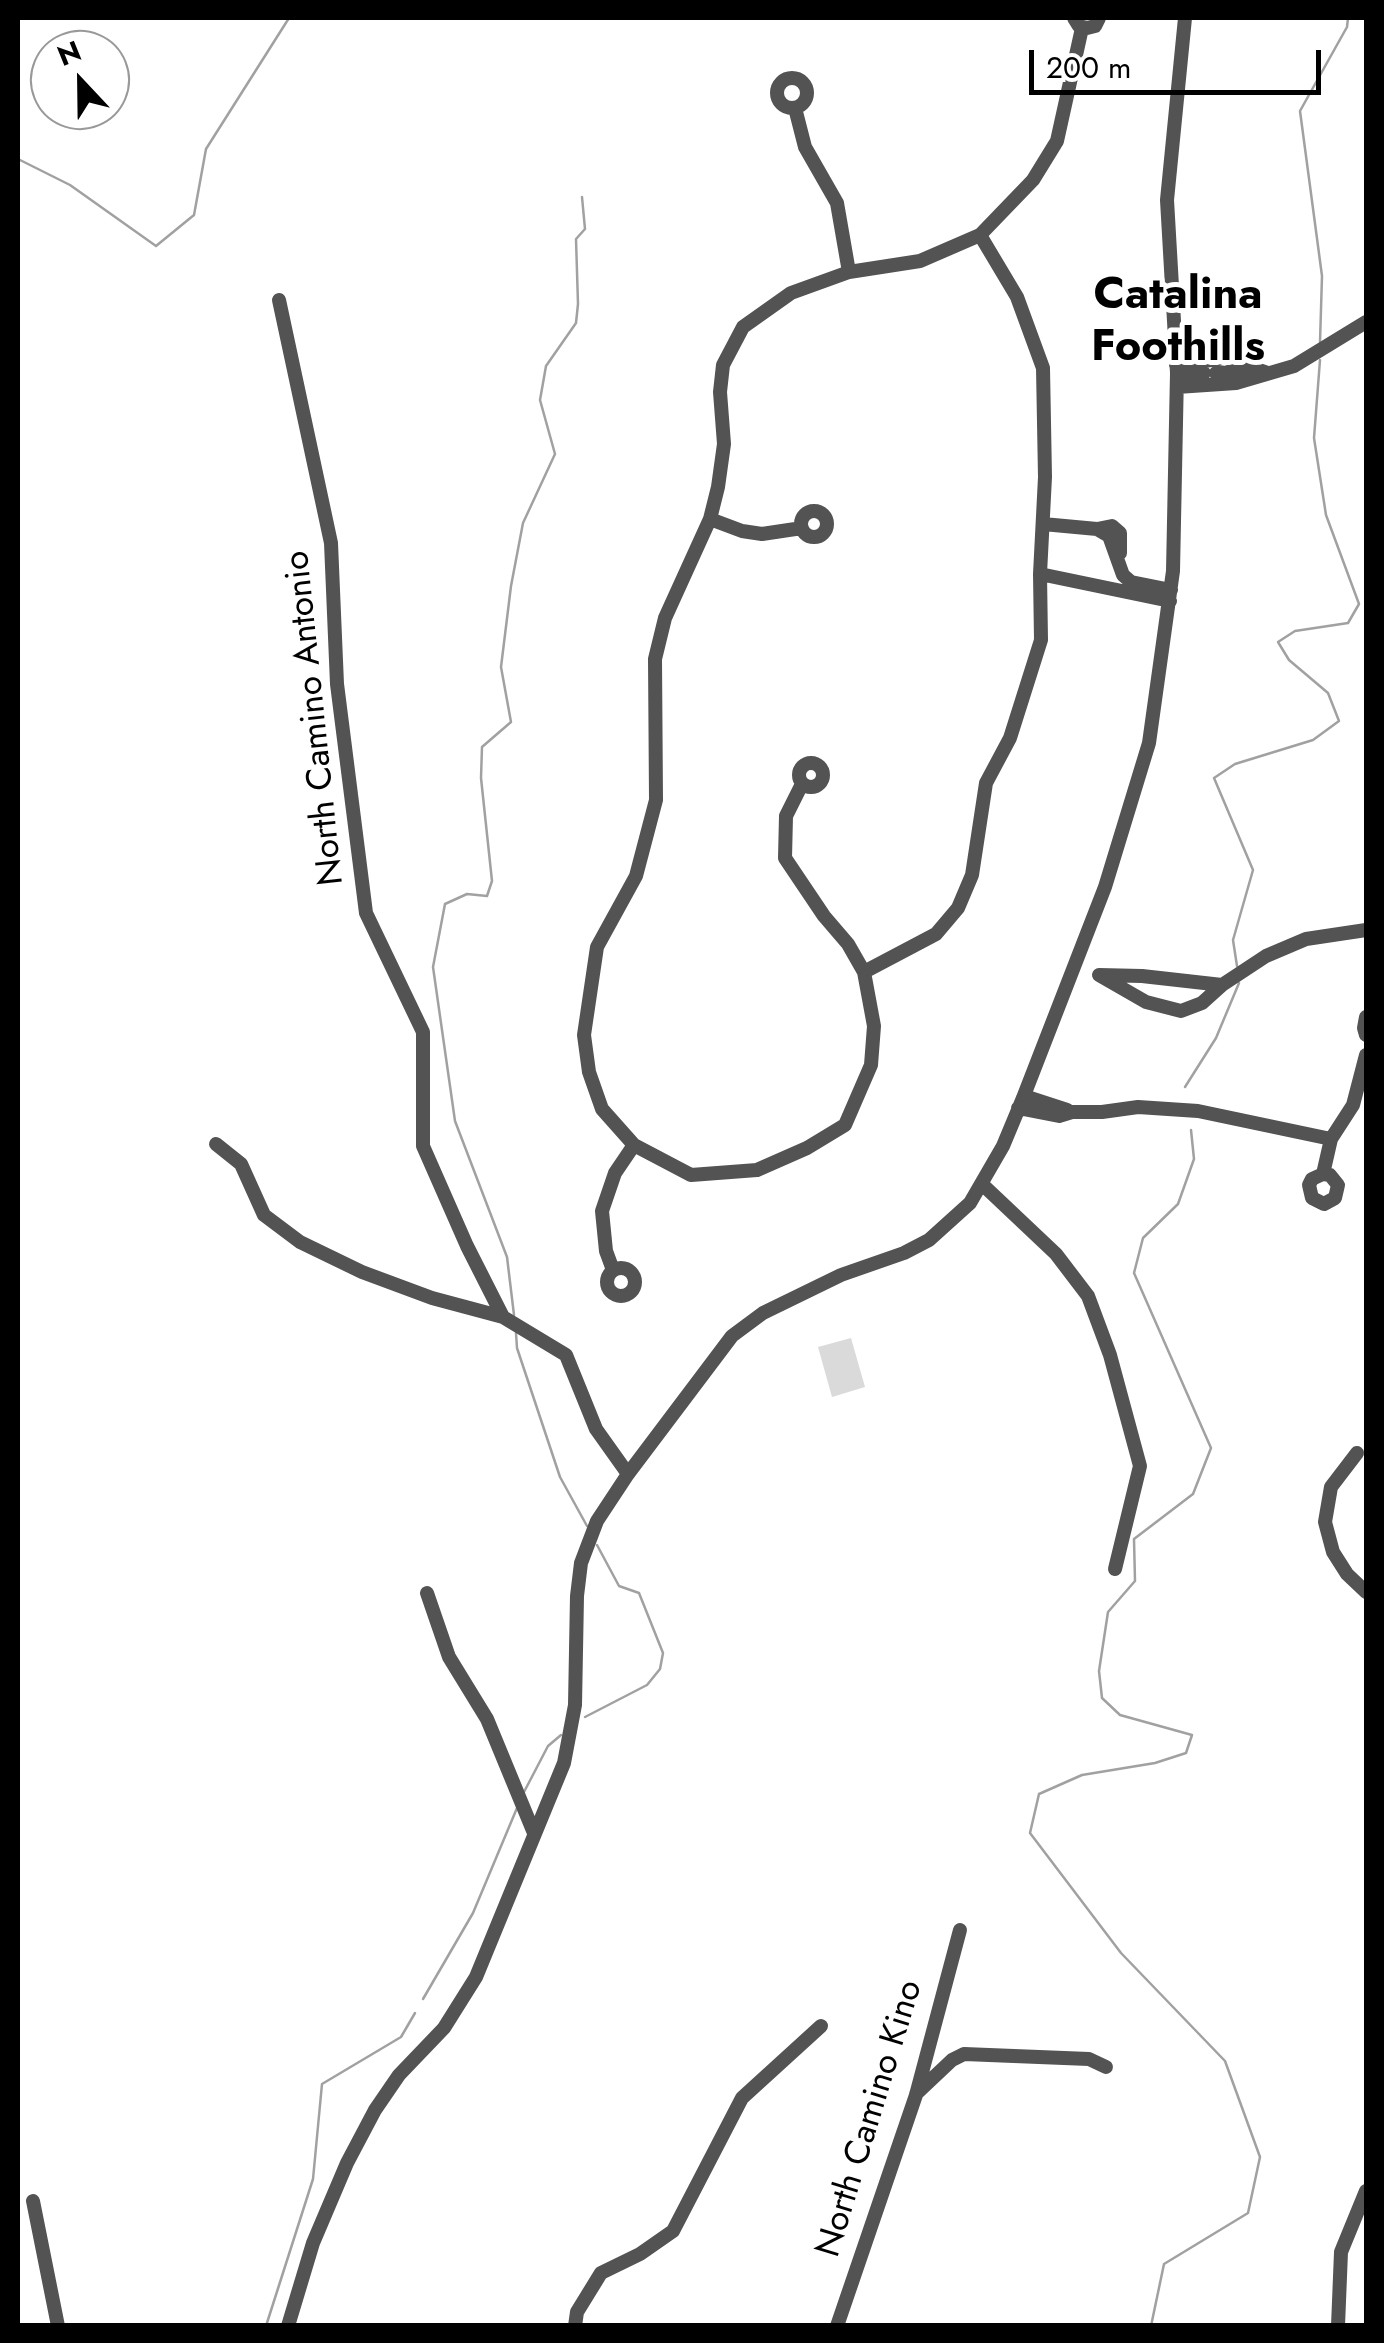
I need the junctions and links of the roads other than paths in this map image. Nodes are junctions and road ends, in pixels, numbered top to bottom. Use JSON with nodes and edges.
{"nodes":[{"id":1,"x":1099,"y":18,"type":"edge"},
{"id":2,"x":1185,"y":18,"type":"edge"},
{"id":3,"x":1078,"y":23,"type":"edge"},
{"id":4,"x":795,"y":108,"type":"dead end"},
{"id":5,"x":980,"y":235,"type":"junction"},
{"id":6,"x":849,"y":272,"type":"junction"},
{"id":7,"x":278,"y":300,"type":"dead end"},
{"id":8,"x":1366,"y":322,"type":"edge"},
{"id":9,"x":1269,"y":374,"type":"junction"},
{"id":10,"x":1177,"y":376,"type":"junction"},
{"id":11,"x":710,"y":518,"type":"junction"},
{"id":12,"x":1042,"y":524,"type":"junction"},
{"id":13,"x":802,"y":528,"type":"dead end"},
{"id":14,"x":1040,"y":574,"type":"junction"},
{"id":15,"x":1171,"y":595,"type":"junction"},
{"id":16,"x":802,"y":784,"type":"dead end"},
{"id":17,"x":1366,"y":930,"type":"edge"},
{"id":18,"x":1073,"y":968,"type":"junction"},
{"id":19,"x":864,"y":972,"type":"junction"},
{"id":20,"x":1099,"y":975,"type":"junction"},
{"id":21,"x":1222,"y":985,"type":"junction"},
{"id":22,"x":1366,"y":1017,"type":"edge"},
{"id":23,"x":1366,"y":1035,"type":"edge"},
{"id":24,"x":1366,"y":1055,"type":"edge"},
{"id":25,"x":1021,"y":1102,"type":"junction"},
{"id":26,"x":1332,"y":1140,"type":"junction"},
{"id":27,"x":216,"y":1144,"type":"dead end"},
{"id":28,"x":634,"y":1145,"type":"junction"},
{"id":29,"x":1324,"y":1174,"type":"dead end"},
{"id":30,"x":983,"y":1185,"type":"junction"},
{"id":31,"x":613,"y":1270,"type":"dead end"},
{"id":32,"x":504,"y":1318,"type":"junction"},
{"id":33,"x":1357,"y":1454,"type":"dead end"},
{"id":34,"x":628,"y":1474,"type":"junction"},
{"id":35,"x":1115,"y":1569,"type":"dead end"},
{"id":36,"x":1366,"y":1592,"type":"edge"},
{"id":37,"x":427,"y":1594,"type":"dead end"},
{"id":38,"x":534,"y":1832,"type":"junction"},
{"id":39,"x":960,"y":1930,"type":"dead end"},
{"id":40,"x":821,"y":2026,"type":"dead end"},
{"id":41,"x":1106,"y":2067,"type":"dead end"},
{"id":42,"x":916,"y":2095,"type":"junction"},
{"id":43,"x":1366,"y":2191,"type":"edge"},
{"id":44,"x":32,"y":2201,"type":"dead end"},
{"id":45,"x":58,"y":2326,"type":"edge"},
{"id":46,"x":288,"y":2326,"type":"edge"},
{"id":47,"x":575,"y":2326,"type":"edge"},
{"id":48,"x":837,"y":2326,"type":"edge"},
{"id":49,"x":1338,"y":2326,"type":"edge"}],
"edges":[{"from":1,"to":3,"type":"street"},
{"from":2,"to":10,"type":"street"},
{"from":3,"to":5,"type":"street"},
{"from":4,"to":6,"type":"street"},
{"from":5,"to":6,"type":"street"},
{"from":5,"to":12,"type":"street"},
{"from":6,"to":11,"type":"street"},
{"from":7,"to":32,"type":"street","name":"North Camino Antonio"},
{"from":8,"to":9,"type":"street"},
{"from":9,"to":10,"type":"street"},
{"from":9,"to":10,"type":"street"},
{"from":9,"to":10,"type":"street"},
{"from":10,"to":15,"type":"street"},
{"from":11,"to":13,"type":"street"},
{"from":11,"to":28,"type":"street"},
{"from":12,"to":14,"type":"street"},
{"from":12,"to":15,"type":"street"},
{"from":14,"to":15,"type":"street"},
{"from":14,"to":19,"type":"street"},
{"from":15,"to":18,"type":"street"},
{"from":16,"to":19,"type":"street"},
{"from":17,"to":21,"type":"street"},
{"from":18,"to":20,"type":"street"},
{"from":18,"to":25,"type":"street"},
{"from":19,"to":28,"type":"street"},
{"from":20,"to":21,"type":"street"},
{"from":20,"to":21,"type":"street"},
{"from":22,"to":23,"type":"street"},
{"from":24,"to":26,"type":"street"},
{"from":25,"to":26,"type":"street"},
{"from":25,"to":30,"type":"street"},
{"from":26,"to":29,"type":"street"},
{"from":27,"to":32,"type":"street"},
{"from":28,"to":31,"type":"street"},
{"from":30,"to":34,"type":"street"},
{"from":30,"to":35,"type":"street"},
{"from":32,"to":34,"type":"street"},
{"from":33,"to":36,"type":"street"},
{"from":34,"to":38,"type":"street"},
{"from":37,"to":38,"type":"street"},
{"from":38,"to":46,"type":"street"},
{"from":39,"to":42,"type":"street","name":"North Camino Kino"},
{"from":40,"to":47,"type":"street"},
{"from":41,"to":42,"type":"street"},
{"from":42,"to":48,"type":"street","name":"North Camino Kino"},
{"from":43,"to":49,"type":"street"},
{"from":44,"to":45,"type":"street"}]}
